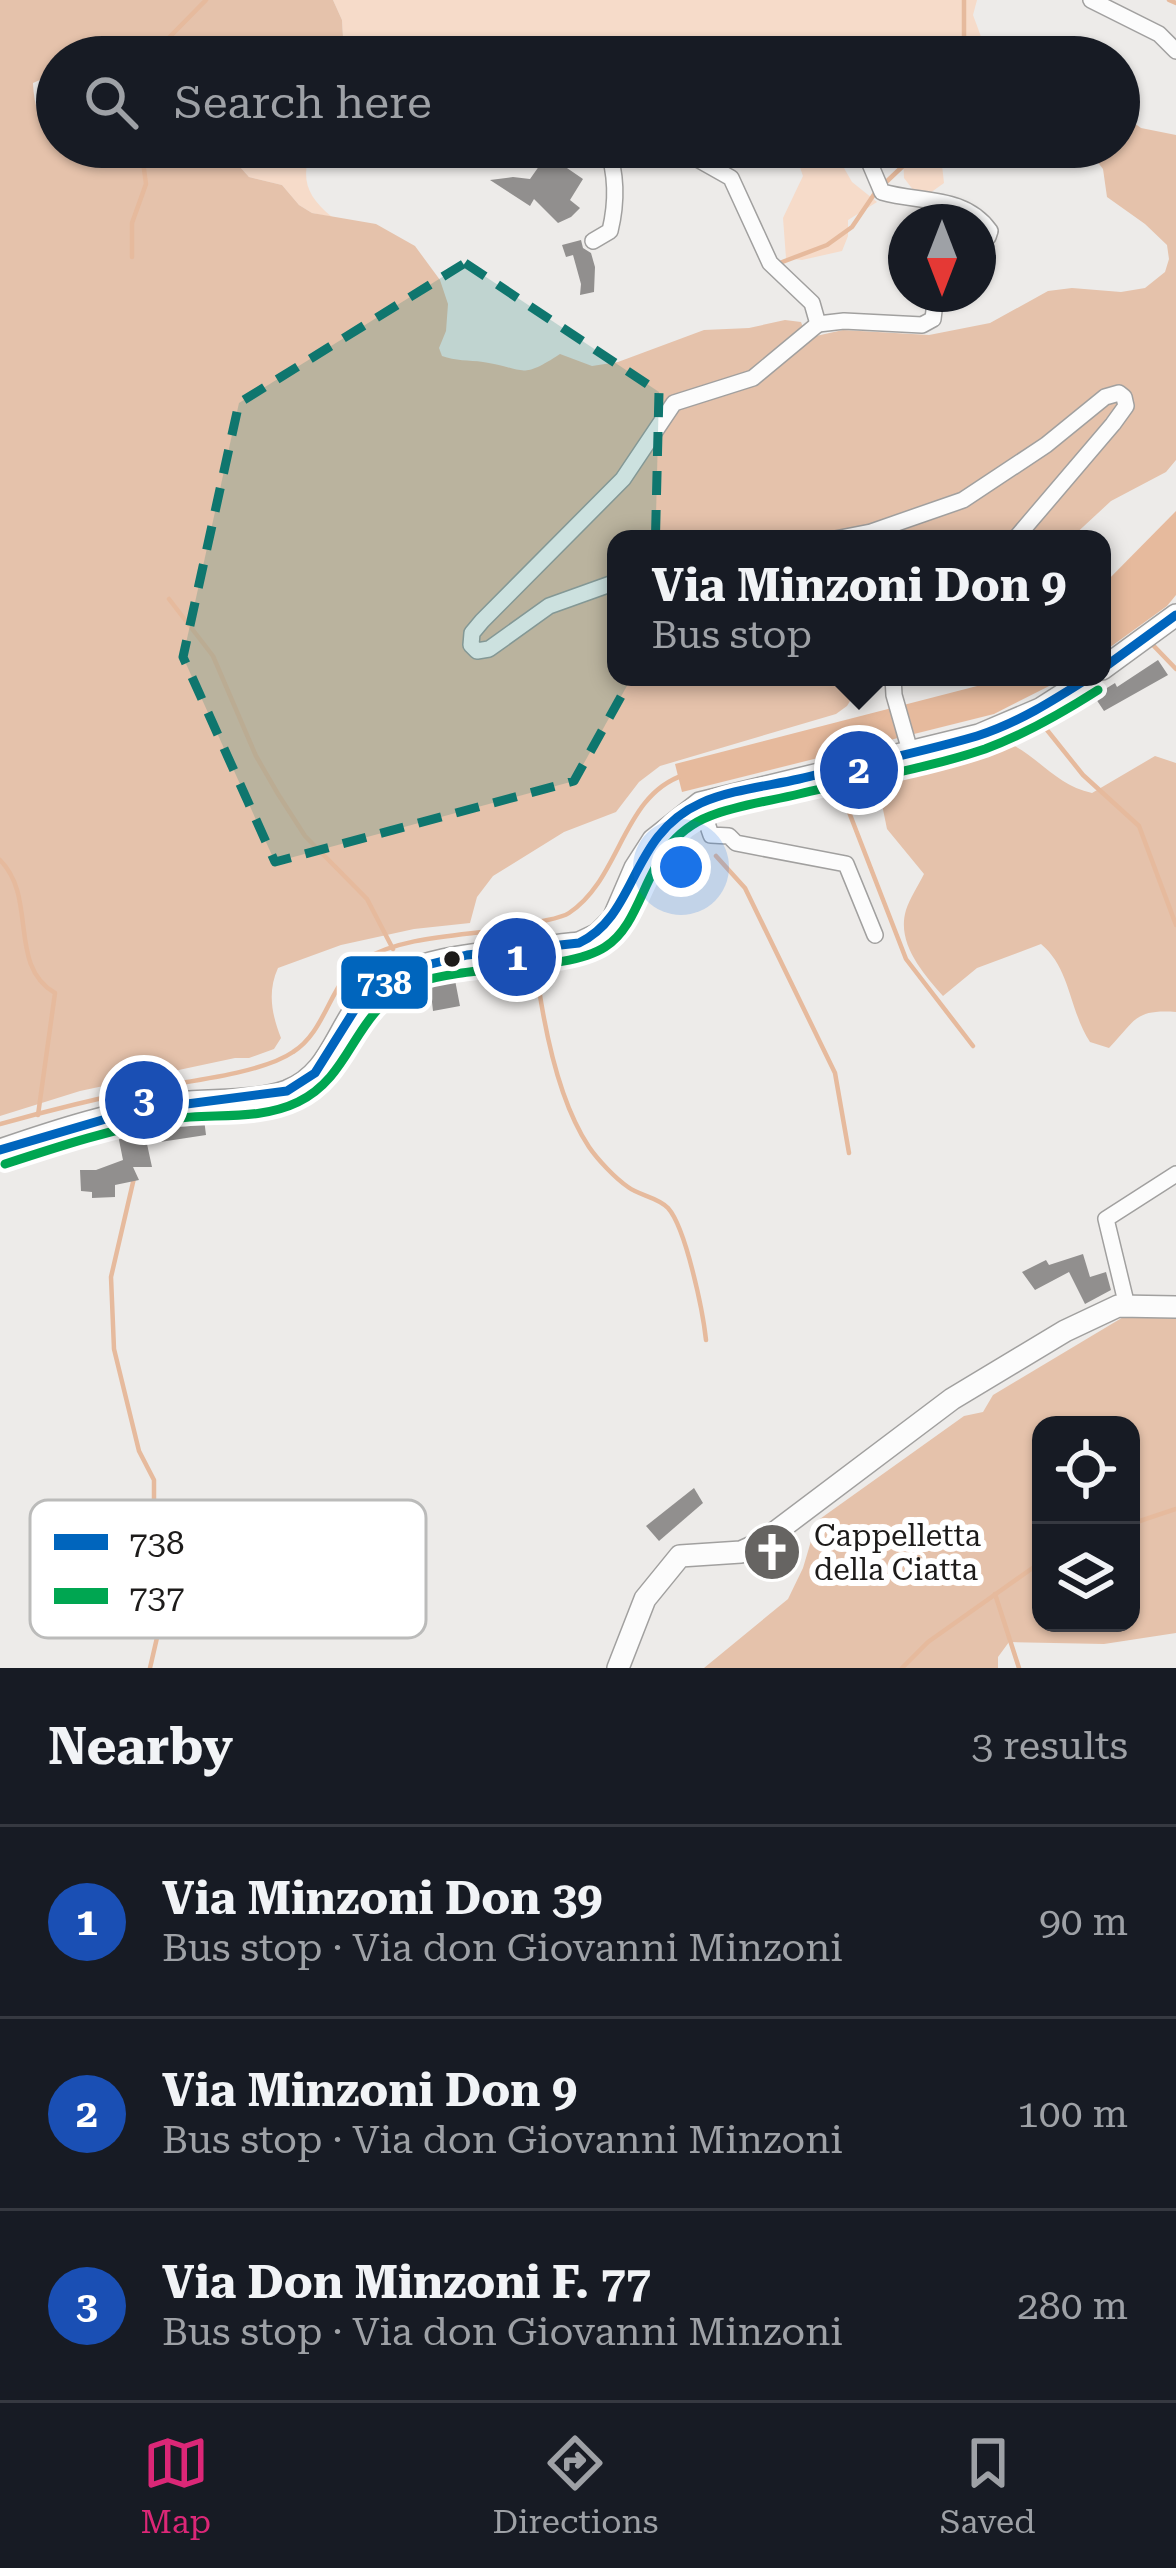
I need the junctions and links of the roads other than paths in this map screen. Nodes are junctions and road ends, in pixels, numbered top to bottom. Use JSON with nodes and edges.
{"nodes":[{"id":1,"x":1091,"y":0,"type":"edge"},
{"id":2,"x":1176,"y":51,"type":"edge"},
{"id":3,"x":612,"y":168,"type":"edge"},
{"id":4,"x":713,"y":168,"type":"edge"},
{"id":5,"x":872,"y":168,"type":"edge"},
{"id":6,"x":953,"y":204,"type":"edge"},
{"id":7,"x":593,"y":242,"type":"dead end"},
{"id":8,"x":934,"y":312,"type":"edge"},
{"id":9,"x":818,"y":324,"type":"junction"},
{"id":10,"x":877,"y":530,"type":"edge"},
{"id":11,"x":1023,"y":530,"type":"edge"},
{"id":12,"x":607,"y":585,"type":"edge"},
{"id":13,"x":1176,"y":615,"type":"edge"},
{"id":14,"x":1111,"y":662,"type":"edge"},
{"id":15,"x":893,"y":686,"type":"edge"},
{"id":16,"x":1075,"y":686,"type":"edge"},
{"id":17,"x":909,"y":747,"type":"junction"},
{"id":18,"x":700,"y":803,"type":"junction"},
{"id":19,"x":875,"y":934,"type":"dead end"},
{"id":20,"x":0,"y":1150,"type":"edge"},
{"id":21,"x":1176,"y":1174,"type":"edge"},
{"id":22,"x":1126,"y":1306,"type":"junction"},
{"id":23,"x":1176,"y":1307,"type":"edge"},
{"id":24,"x":618,"y":1668,"type":"edge"}],
"edges":[{"from":1,"to":2,"type":"street"},
{"from":3,"to":7,"type":"street"},
{"from":4,"to":9,"type":"street"},
{"from":5,"to":6,"type":"street"},
{"from":8,"to":9,"type":"street"},
{"from":9,"to":12,"type":"street"},
{"from":10,"to":11,"type":"street"},
{"from":13,"to":14,"type":"main road"},
{"from":15,"to":17,"type":"street"},
{"from":16,"to":17,"type":"main road"},
{"from":17,"to":18,"type":"main road"},
{"from":18,"to":19,"type":"street"},
{"from":18,"to":20,"type":"main road"},
{"from":21,"to":22,"type":"street"},
{"from":22,"to":23,"type":"main road"},
{"from":22,"to":24,"type":"main road"}]}
